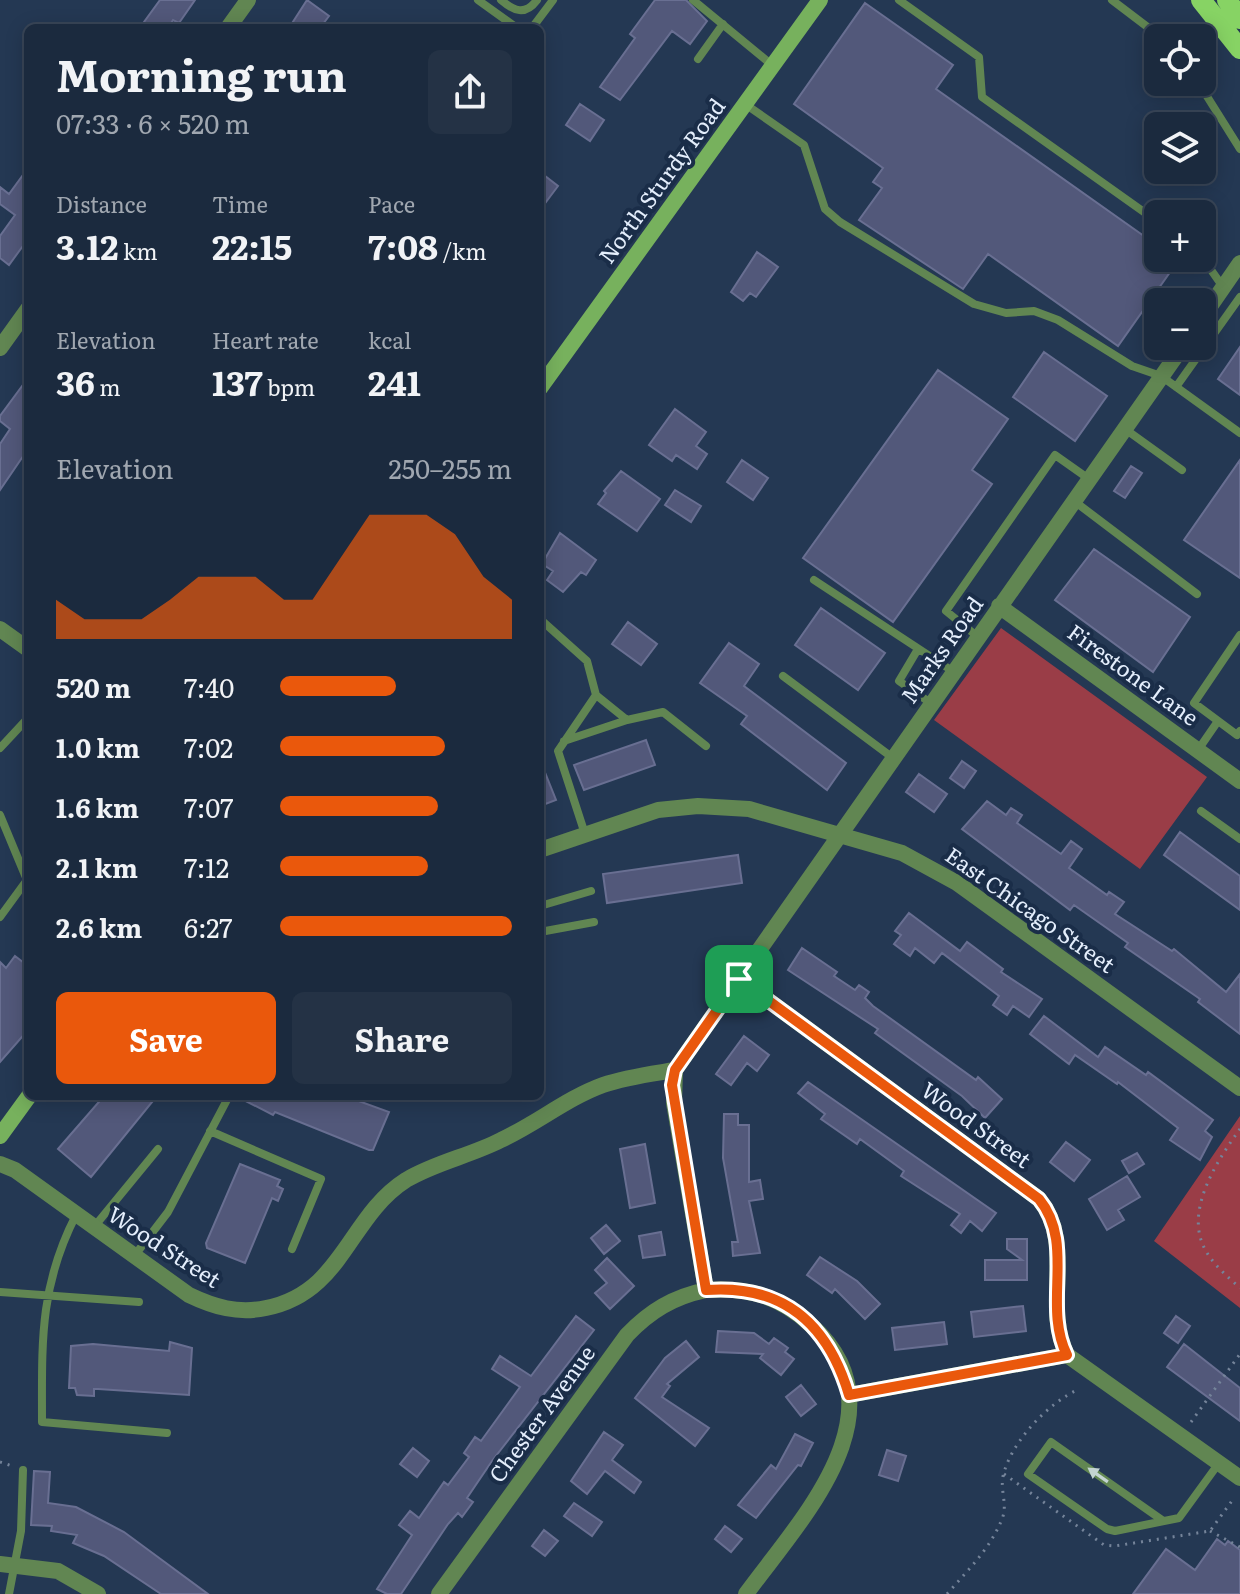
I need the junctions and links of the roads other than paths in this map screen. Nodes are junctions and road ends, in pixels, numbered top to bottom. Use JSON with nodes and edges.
{"nodes":[{"id":1,"x":248,"y":0,"type":"edge"},
{"id":2,"x":478,"y":0,"type":"edge"},
{"id":3,"x":501,"y":0,"type":"edge"},
{"id":4,"x":537,"y":0,"type":"edge"},
{"id":5,"x":553,"y":0,"type":"edge"},
{"id":6,"x":693,"y":0,"type":"edge"},
{"id":7,"x":820,"y":0,"type":"edge"},
{"id":8,"x":899,"y":0,"type":"edge"},
{"id":9,"x":1112,"y":0,"type":"edge"},
{"id":10,"x":1201,"y":0,"type":"edge"},
{"id":11,"x":1227,"y":0,"type":"edge"},
{"id":12,"x":1240,"y":19,"type":"edge"},
{"id":13,"x":231,"y":24,"type":"edge"},
{"id":14,"x":511,"y":24,"type":"edge"},
{"id":15,"x":535,"y":24,"type":"edge"},
{"id":16,"x":723,"y":24,"type":"junction"},
{"id":17,"x":1144,"y":24,"type":"edge"},
{"id":18,"x":1240,"y":49,"type":"edge"},
{"id":19,"x":698,"y":59,"type":"dead end"},
{"id":20,"x":773,"y":66,"type":"junction"},
{"id":21,"x":1207,"y":96,"type":"edge"},
{"id":22,"x":745,"y":104,"type":"junction"},
{"id":23,"x":1240,"y":149,"type":"edge"},
{"id":24,"x":1144,"y":212,"type":"edge"},
{"id":25,"x":1240,"y":263,"type":"edge"},
{"id":26,"x":1210,"y":272,"type":"edge"},
{"id":27,"x":1220,"y":291,"type":"junction"},
{"id":28,"x":1216,"y":297,"type":"edge"},
{"id":29,"x":1240,"y":297,"type":"edge"},
{"id":30,"x":1234,"y":306,"type":"junction"},
{"id":31,"x":24,"y":315,"type":"edge"},
{"id":32,"x":0,"y":348,"type":"edge"},
{"id":33,"x":1173,"y":360,"type":"edge"},
{"id":34,"x":1161,"y":376,"type":"junction"},
{"id":35,"x":544,"y":382,"type":"edge"},
{"id":36,"x":1176,"y":387,"type":"junction"},
{"id":37,"x":1124,"y":429,"type":"junction"},
{"id":38,"x":1240,"y":433,"type":"edge"},
{"id":39,"x":1182,"y":470,"type":"dead end"},
{"id":40,"x":1089,"y":479,"type":"junction"},
{"id":41,"x":1073,"y":501,"type":"junction"},
{"id":42,"x":814,"y":580,"type":"dead end"},
{"id":43,"x":1197,"y":594,"type":"dead end"},
{"id":44,"x":999,"y":606,"type":"junction"},
{"id":45,"x":544,"y":623,"type":"edge"},
{"id":46,"x":0,"y":629,"type":"edge"},
{"id":47,"x":1240,"y":635,"type":"edge"},
{"id":48,"x":978,"y":637,"type":"junction"},
{"id":49,"x":24,"y":646,"type":"edge"},
{"id":50,"x":918,"y":649,"type":"junction"},
{"id":51,"x":954,"y":672,"type":"junction"},
{"id":52,"x":783,"y":676,"type":"dead end"},
{"id":53,"x":596,"y":695,"type":"junction"},
{"id":54,"x":932,"y":704,"type":"junction"},
{"id":55,"x":627,"y":720,"type":"junction"},
{"id":56,"x":1218,"y":721,"type":"junction"},
{"id":57,"x":24,"y":722,"type":"edge"},
{"id":58,"x":1240,"y":731,"type":"edge"},
{"id":59,"x":563,"y":741,"type":"junction"},
{"id":60,"x":706,"y":746,"type":"dead end"},
{"id":61,"x":0,"y":748,"type":"edge"},
{"id":62,"x":1198,"y":750,"type":"junction"},
{"id":63,"x":894,"y":759,"type":"junction"},
{"id":64,"x":1240,"y":781,"type":"edge"},
{"id":65,"x":1201,"y":811,"type":"dead end"},
{"id":66,"x":0,"y":815,"type":"edge"},
{"id":67,"x":585,"y":834,"type":"junction"},
{"id":68,"x":839,"y":836,"type":"junction"},
{"id":69,"x":1239,"y":836,"type":"edge"},
{"id":70,"x":544,"y":849,"type":"edge"},
{"id":71,"x":24,"y":873,"type":"edge"},
{"id":72,"x":24,"y":884,"type":"edge"},
{"id":73,"x":591,"y":891,"type":"dead end"},
{"id":74,"x":544,"y":905,"type":"edge"},
{"id":75,"x":0,"y":917,"type":"edge"},
{"id":76,"x":594,"y":922,"type":"dead end"},
{"id":77,"x":544,"y":931,"type":"edge"},
{"id":78,"x":739,"y":979,"type":"junction"},
{"id":79,"x":675,"y":1070,"type":"junction"},
{"id":80,"x":1240,"y":1088,"type":"edge"},
{"id":81,"x":25,"y":1100,"type":"edge"},
{"id":82,"x":227,"y":1100,"type":"edge"},
{"id":83,"x":3,"y":1124,"type":"edge"},
{"id":84,"x":210,"y":1131,"type":"junction"},
{"id":85,"x":158,"y":1149,"type":"dead end"},
{"id":86,"x":0,"y":1164,"type":"edge"},
{"id":87,"x":76,"y":1215,"type":"junction"},
{"id":88,"x":94,"y":1227,"type":"junction"},
{"id":89,"x":292,"y":1249,"type":"dead end"},
{"id":90,"x":134,"y":1256,"type":"junction"},
{"id":91,"x":706,"y":1290,"type":"junction"},
{"id":92,"x":0,"y":1292,"type":"edge"},
{"id":93,"x":47,"y":1296,"type":"junction"},
{"id":94,"x":139,"y":1302,"type":"dead end"},
{"id":95,"x":1067,"y":1355,"type":"junction"},
{"id":96,"x":849,"y":1395,"type":"junction"},
{"id":97,"x":167,"y":1433,"type":"dead end"},
{"id":98,"x":1220,"y":1463,"type":"junction"},
{"id":99,"x":23,"y":1470,"type":"dead end"},
{"id":100,"x":1240,"y":1478,"type":"edge"},
{"id":101,"x":1162,"y":1520,"type":"junction"},
{"id":102,"x":8,"y":1564,"type":"edge"},
{"id":103,"x":9,"y":1594,"type":"edge"},
{"id":104,"x":98,"y":1594,"type":"edge"},
{"id":105,"x":439,"y":1594,"type":"edge"},
{"id":106,"x":746,"y":1594,"type":"edge"}],
"edges":[{"from":1,"to":13,"type":"street"},
{"from":2,"to":14,"type":"lane"},
{"from":3,"to":4,"type":"lane"},
{"from":5,"to":15,"type":"lane"},
{"from":6,"to":16,"type":"lane"},
{"from":7,"to":20,"type":"street","name":"North Sturdy Road"},
{"from":8,"to":24,"type":"lane"},
{"from":9,"to":17,"type":"lane"},
{"from":10,"to":18,"type":"main road"},
{"from":11,"to":12,"type":"main road"},
{"from":16,"to":19,"type":"lane"},
{"from":16,"to":20,"type":"lane"},
{"from":20,"to":22,"type":"street","name":"North Sturdy Road"},
{"from":21,"to":23,"type":"lane"},
{"from":22,"to":34,"type":"lane"},
{"from":22,"to":35,"type":"street","name":"North Sturdy Road"},
{"from":25,"to":27,"type":"street"},
{"from":26,"to":27,"type":"lane"},
{"from":27,"to":28,"type":"street"},
{"from":27,"to":30,"type":"lane"},
{"from":29,"to":30,"type":"lane"},
{"from":30,"to":36,"type":"lane"},
{"from":31,"to":32,"type":"street"},
{"from":33,"to":34,"type":"street","name":"Marks Road"},
{"from":34,"to":36,"type":"lane"},
{"from":34,"to":37,"type":"street","name":"Marks Road"},
{"from":36,"to":38,"type":"lane"},
{"from":37,"to":39,"type":"lane"},
{"from":37,"to":40,"type":"street","name":"Marks Road"},
{"from":40,"to":41,"type":"street","name":"Marks Road"},
{"from":40,"to":48,"type":"lane"},
{"from":41,"to":43,"type":"lane"},
{"from":41,"to":44,"type":"street","name":"Marks Road"},
{"from":42,"to":50,"type":"lane"},
{"from":44,"to":48,"type":"street","name":"Marks Road"},
{"from":44,"to":62,"type":"street","name":"Firestone Lane"},
{"from":45,"to":53,"type":"lane"},
{"from":46,"to":49,"type":"street"},
{"from":47,"to":56,"type":"lane"},
{"from":48,"to":51,"type":"street","name":"Marks Road"},
{"from":50,"to":51,"type":"lane"},
{"from":50,"to":54,"type":"lane"},
{"from":51,"to":54,"type":"street","name":"Marks Road"},
{"from":52,"to":63,"type":"lane"},
{"from":53,"to":55,"type":"lane"},
{"from":53,"to":59,"type":"lane"},
{"from":54,"to":63,"type":"street","name":"Marks Road"},
{"from":55,"to":59,"type":"lane"},
{"from":55,"to":60,"type":"lane"},
{"from":56,"to":58,"type":"lane"},
{"from":56,"to":62,"type":"lane"},
{"from":57,"to":61,"type":"lane"},
{"from":59,"to":67,"type":"lane"},
{"from":62,"to":64,"type":"street","name":"Firestone Lane"},
{"from":63,"to":68,"type":"street","name":"Marks Road"},
{"from":65,"to":69,"type":"lane"},
{"from":66,"to":71,"type":"lane"},
{"from":67,"to":68,"type":"street","name":"East Chicago Street"},
{"from":67,"to":70,"type":"street","name":"East Chicago Street"},
{"from":68,"to":78,"type":"street","name":"Marks Road"},
{"from":68,"to":80,"type":"street","name":"East Chicago Street"},
{"from":72,"to":75,"type":"lane"},
{"from":73,"to":74,"type":"lane"},
{"from":76,"to":77,"type":"lane"},
{"from":78,"to":79,"type":"street","name":"Marks Road"},
{"from":78,"to":95,"type":"street","name":"Wood Street"},
{"from":79,"to":90,"type":"street","name":"Wood Street"},
{"from":79,"to":91,"type":"street"},
{"from":81,"to":83,"type":"street"},
{"from":82,"to":84,"type":"lane"},
{"from":84,"to":89,"type":"lane"},
{"from":84,"to":90,"type":"lane"},
{"from":85,"to":88,"type":"lane"},
{"from":86,"to":87,"type":"street","name":"Wood Street"},
{"from":87,"to":88,"type":"street","name":"Wood Street"},
{"from":87,"to":93,"type":"lane"},
{"from":88,"to":90,"type":"street","name":"Wood Street"},
{"from":91,"to":96,"type":"street","name":"Chester Avenue"},
{"from":91,"to":105,"type":"street","name":"Chester Avenue"},
{"from":92,"to":93,"type":"lane"},
{"from":93,"to":94,"type":"lane"},
{"from":93,"to":97,"type":"lane"},
{"from":95,"to":96,"type":"street"},
{"from":95,"to":98,"type":"street"},
{"from":96,"to":106,"type":"street"},
{"from":98,"to":100,"type":"street"},
{"from":98,"to":101,"type":"lane"},
{"from":99,"to":102,"type":"lane"},
{"from":101,"to":101,"type":"lane","one_way":true},
{"from":102,"to":103,"type":"lane"},
{"from":102,"to":104,"type":"street"}]}
